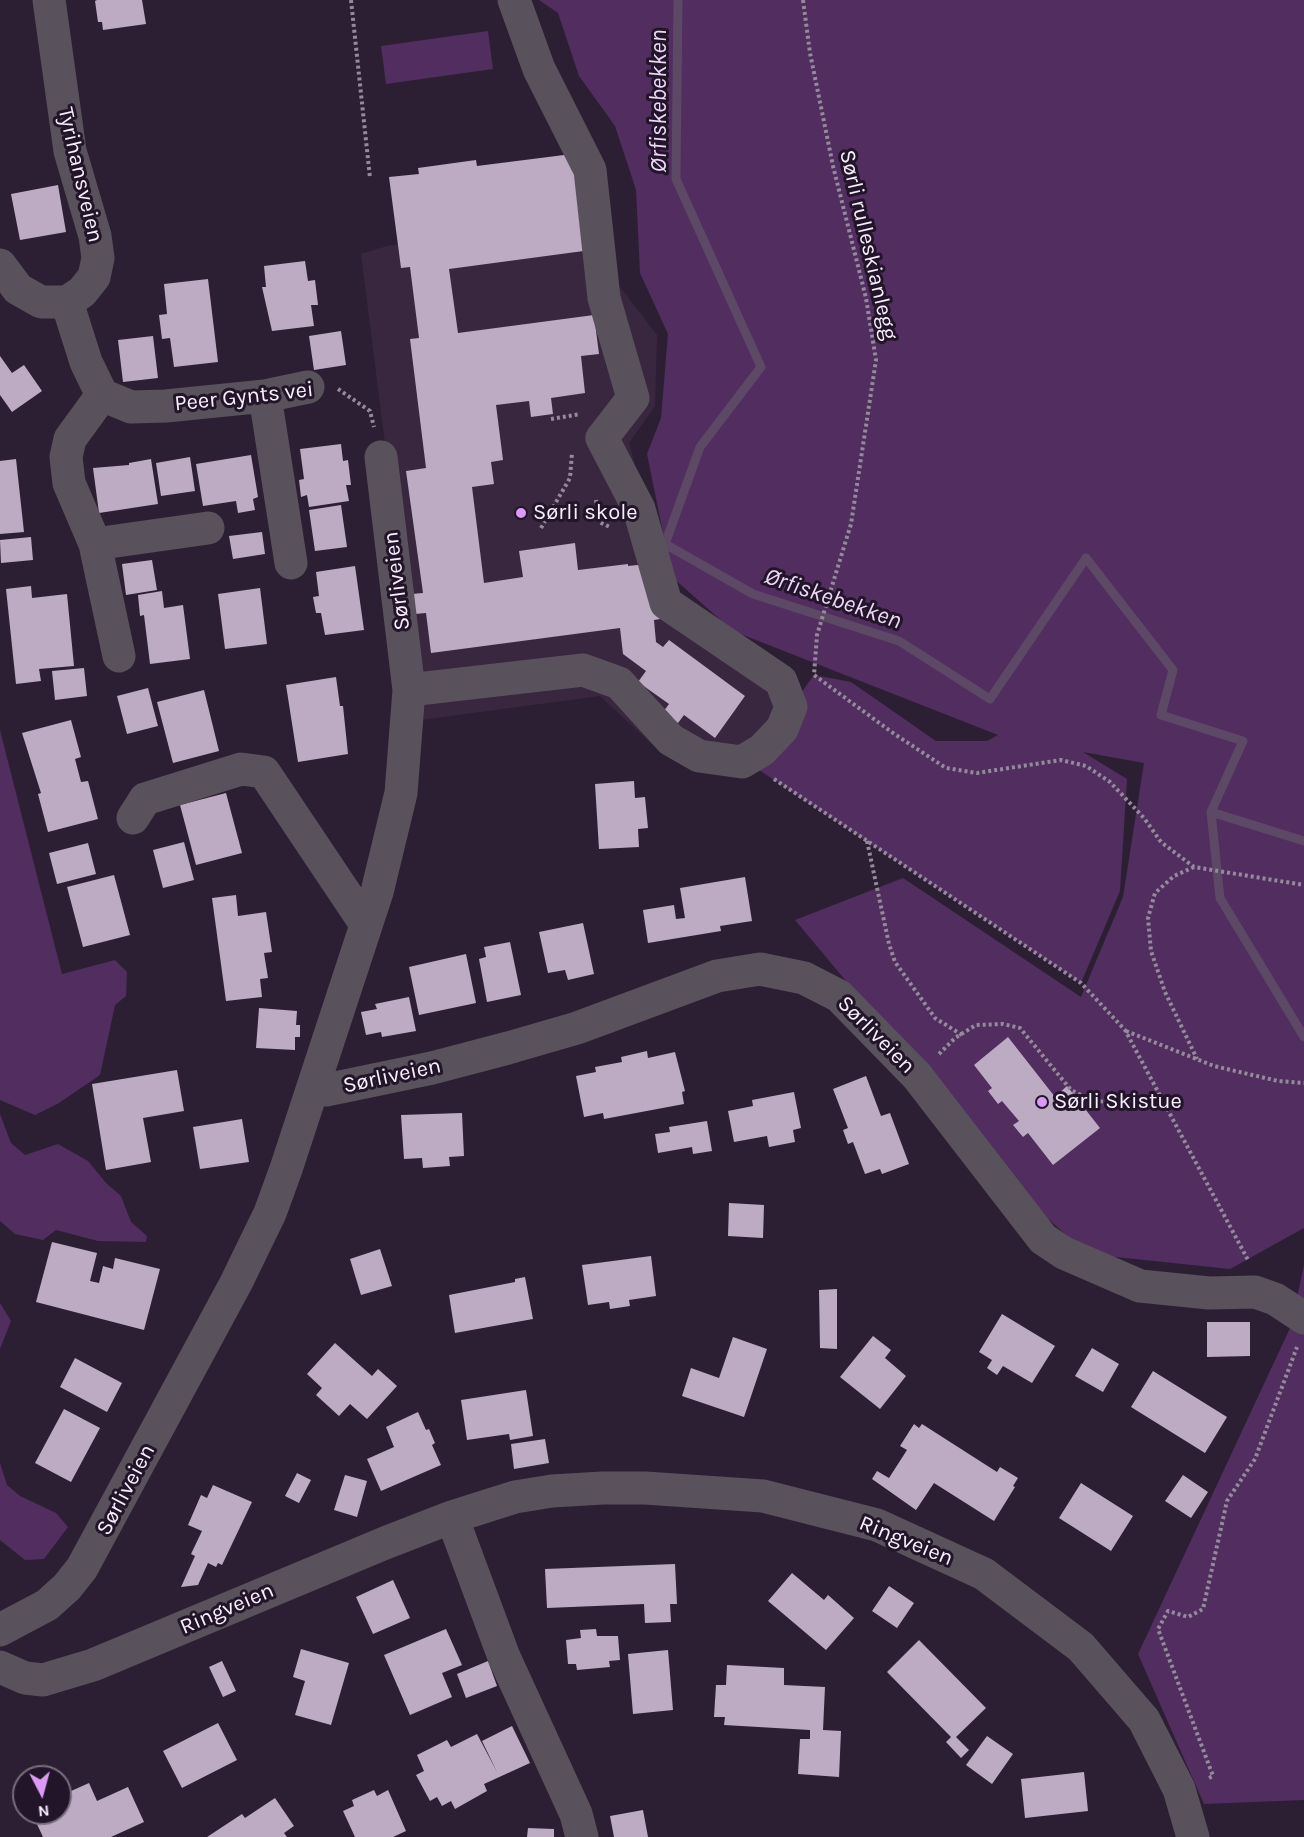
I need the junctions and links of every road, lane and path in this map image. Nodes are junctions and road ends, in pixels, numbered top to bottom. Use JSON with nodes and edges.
{"nodes":[{"id":1,"x":49,"y":0,"type":"edge"},
{"id":2,"x":351,"y":0,"type":"edge"},
{"id":3,"x":514,"y":0,"type":"edge"},
{"id":4,"x":803,"y":0,"type":"edge"},
{"id":5,"x":370,"y":178,"type":"dead end"},
{"id":6,"x":0,"y":265,"type":"edge"},
{"id":7,"x":67,"y":302,"type":"junction"},
{"id":8,"x":308,"y":387,"type":"joint"},
{"id":9,"x":102,"y":395,"type":"junction"},
{"id":10,"x":265,"y":396,"type":"junction"},
{"id":11,"x":581,"y":414,"type":"dead end"},
{"id":12,"x":551,"y":419,"type":"dead end"},
{"id":13,"x":381,"y":458,"type":"joint"},
{"id":14,"x":208,"y":528,"type":"dead end"},
{"id":15,"x":95,"y":544,"type":"junction"},
{"id":16,"x":291,"y":563,"type":"dead end"},
{"id":17,"x":119,"y":656,"type":"dead end"},
{"id":18,"x":409,"y":690,"type":"junction"},
{"id":19,"x":742,"y":762,"type":"junction"},
{"id":20,"x":133,"y":819,"type":"dead end"},
{"id":21,"x":867,"y":841,"type":"junction"},
{"id":22,"x":1194,"y":867,"type":"junction"},
{"id":23,"x":1304,"y":885,"type":"edge"},
{"id":24,"x":365,"y":923,"type":"junction"},
{"id":25,"x":1125,"y":1030,"type":"junction"},
{"id":26,"x":962,"y":1035,"type":"junction"},
{"id":27,"x":1197,"y":1059,"type":"junction"},
{"id":28,"x":917,"y":1076,"type":"junction"},
{"id":29,"x":1304,"y":1083,"type":"edge"},
{"id":30,"x":314,"y":1087,"type":"junction"},
{"id":31,"x":1160,"y":1096,"type":"junction"},
{"id":32,"x":1291,"y":1315,"type":"edge"},
{"id":33,"x":452,"y":1517,"type":"junction"},
{"id":34,"x":10,"y":1626,"type":"edge"},
{"id":35,"x":0,"y":1667,"type":"edge"},
{"id":36,"x":1179,"y":1789,"type":"junction"},
{"id":37,"x":582,"y":1837,"type":"edge"},
{"id":38,"x":1193,"y":1837,"type":"edge"}],
"edges":[{"from":1,"to":7,"type":"street","name":"Tyrihansveien"},
{"from":2,"to":5,"type":"path"},
{"from":3,"to":19,"type":"street"},
{"from":4,"to":22,"type":"path","name":"Sørli rulleskianlegg"},
{"from":6,"to":7,"type":"street"},
{"from":7,"to":9,"type":"street"},
{"from":8,"to":10,"type":"street","name":"Peer Gynts vei"},
{"from":8,"to":13,"type":"path","name":"Peer Gynts vei"},
{"from":9,"to":10,"type":"street","name":"Peer Gynts vei"},
{"from":9,"to":15,"type":"street"},
{"from":10,"to":16,"type":"street"},
{"from":11,"to":12,"type":"path"},
{"from":13,"to":18,"type":"street","name":"Sørliveien"},
{"from":14,"to":15,"type":"street"},
{"from":15,"to":17,"type":"street"},
{"from":18,"to":19,"type":"street"},
{"from":18,"to":24,"type":"street","name":"Sørliveien"},
{"from":19,"to":21,"type":"path"},
{"from":20,"to":24,"type":"street"},
{"from":21,"to":25,"type":"path"},
{"from":21,"to":26,"type":"path"},
{"from":22,"to":23,"type":"path"},
{"from":22,"to":27,"type":"path"},
{"from":24,"to":30,"type":"street","name":"Sørliveien"},
{"from":25,"to":27,"type":"path"},
{"from":25,"to":31,"type":"path"},
{"from":26,"to":28,"type":"path"},
{"from":26,"to":31,"type":"path"},
{"from":27,"to":29,"type":"path"},
{"from":28,"to":30,"type":"street","name":"Sørliveien"},
{"from":28,"to":32,"type":"street","name":"Sørliveien"},
{"from":30,"to":34,"type":"street","name":"Sørliveien"},
{"from":31,"to":32,"type":"path"},
{"from":32,"to":36,"type":"path"},
{"from":33,"to":35,"type":"street","name":"Ringveien"},
{"from":33,"to":36,"type":"street","name":"Ringveien"},
{"from":33,"to":37,"type":"street"},
{"from":36,"to":38,"type":"street","name":"Ringveien"}]}
